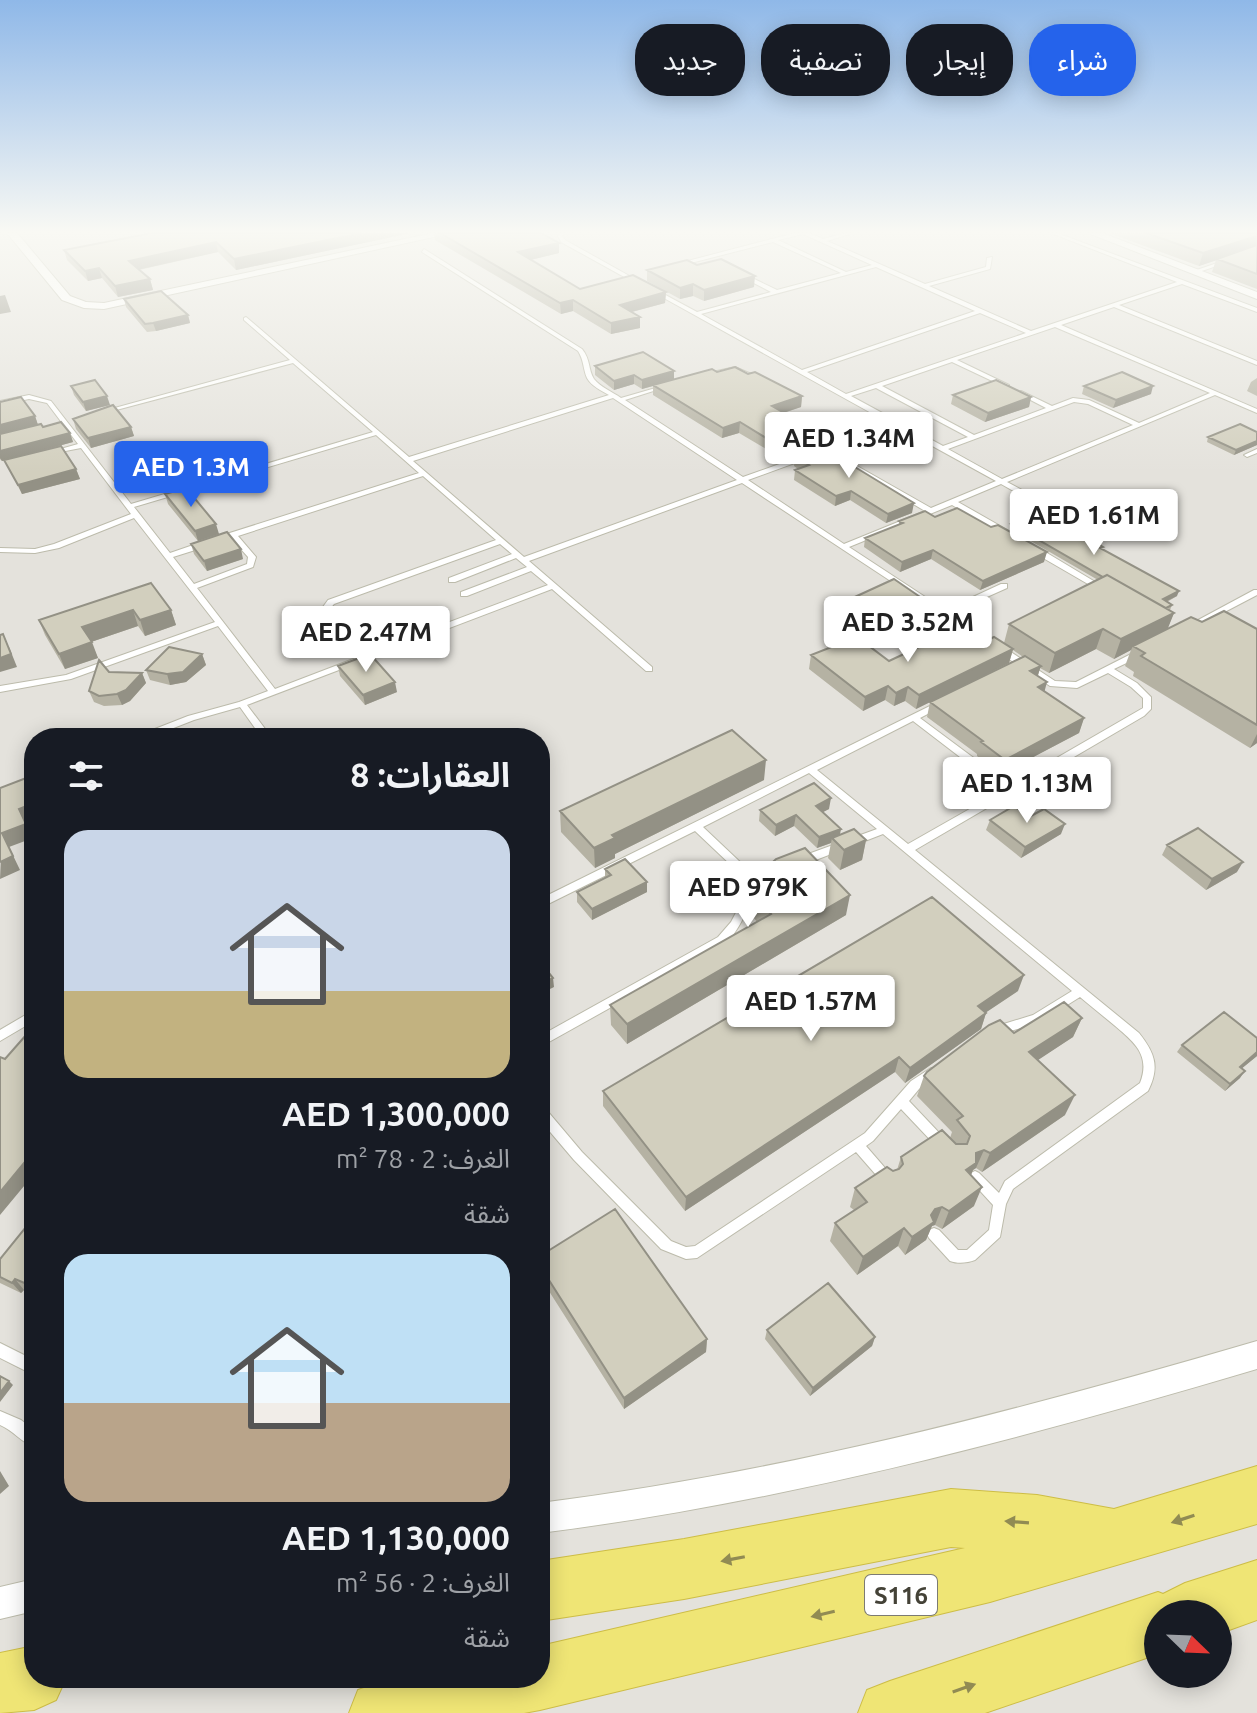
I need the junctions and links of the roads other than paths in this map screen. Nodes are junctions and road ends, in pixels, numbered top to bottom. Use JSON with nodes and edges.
{"nodes":[{"id":1,"x":522,"y":313,"type":"edge"},
{"id":2,"x":700,"y":313,"type":"edge"},
{"id":3,"x":974,"y":313,"type":"edge"},
{"id":4,"x":984,"y":313,"type":"edge"},
{"id":5,"x":1091,"y":313,"type":"edge"},
{"id":6,"x":1134,"y":313,"type":"edge"},
{"id":7,"x":696,"y":314,"type":"joint"},
{"id":8,"x":246,"y":319,"type":"dead end"},
{"id":9,"x":1056,"y":325,"type":"junction"},
{"id":10,"x":1030,"y":333,"type":"junction"},
{"id":11,"x":952,"y":360,"type":"junction"},
{"id":12,"x":295,"y":361,"type":"junction"},
{"id":13,"x":1257,"y":363,"type":"edge"},
{"id":14,"x":801,"y":372,"type":"junction"},
{"id":15,"x":688,"y":379,"type":"edge"},
{"id":16,"x":764,"y":381,"type":"edge"},
{"id":17,"x":675,"y":383,"type":"edge"},
{"id":18,"x":877,"y":386,"type":"junction"},
{"id":19,"x":1216,"y":393,"type":"junction"},
{"id":20,"x":846,"y":396,"type":"junction"},
{"id":21,"x":617,"y":398,"type":"junction"},
{"id":22,"x":0,"y":401,"type":"edge"},
{"id":23,"x":1052,"y":408,"type":"junction"},
{"id":24,"x":1257,"y":411,"type":"edge"},
{"id":25,"x":96,"y":414,"type":"edge"},
{"id":26,"x":80,"y":418,"type":"edge"},
{"id":27,"x":65,"y":423,"type":"junction"},
{"id":28,"x":896,"y":424,"type":"junction"},
{"id":29,"x":1139,"y":425,"type":"junction"},
{"id":30,"x":52,"y":426,"type":"edge"},
{"id":31,"x":377,"y":433,"type":"junction"},
{"id":32,"x":973,"y":437,"type":"junction"},
{"id":33,"x":83,"y":445,"type":"junction"},
{"id":34,"x":942,"y":449,"type":"junction"},
{"id":35,"x":825,"y":450,"type":"junction"},
{"id":36,"x":1257,"y":451,"type":"edge"},
{"id":37,"x":1247,"y":455,"type":"edge"},
{"id":38,"x":41,"y":456,"type":"edge"},
{"id":39,"x":408,"y":460,"type":"junction"},
{"id":40,"x":424,"y":474,"type":"junction"},
{"id":41,"x":742,"y":480,"type":"junction"},
{"id":42,"x":1002,"y":481,"type":"junction"},
{"id":43,"x":952,"y":502,"type":"junction"},
{"id":44,"x":131,"y":506,"type":"junction"},
{"id":45,"x":931,"y":511,"type":"junction"},
{"id":46,"x":137,"y":514,"type":"junction"},
{"id":47,"x":1072,"y":520,"type":"dead end"},
{"id":48,"x":233,"y":535,"type":"junction"},
{"id":49,"x":501,"y":541,"type":"junction"},
{"id":50,"x":843,"y":547,"type":"junction"},
{"id":51,"x":0,"y":550,"type":"edge"},
{"id":52,"x":169,"y":556,"type":"junction"},
{"id":53,"x":520,"y":558,"type":"junction"},
{"id":54,"x":484,"y":568,"type":"junction"},
{"id":55,"x":532,"y":568,"type":"junction"},
{"id":56,"x":452,"y":580,"type":"dead end"},
{"id":57,"x":500,"y":581,"type":"junction"},
{"id":58,"x":553,"y":586,"type":"junction"},
{"id":59,"x":1004,"y":586,"type":"edge"},
{"id":60,"x":193,"y":587,"type":"junction"},
{"id":61,"x":1257,"y":592,"type":"edge"},
{"id":62,"x":464,"y":594,"type":"dead end"},
{"id":63,"x":1112,"y":594,"type":"edge"},
{"id":64,"x":945,"y":613,"type":"junction"},
{"id":65,"x":220,"y":623,"type":"junction"},
{"id":66,"x":1178,"y":633,"type":"edge"},
{"id":67,"x":1150,"y":647,"type":"edge"},
{"id":68,"x":360,"y":658,"type":"junction"},
{"id":69,"x":1021,"y":663,"type":"junction"},
{"id":70,"x":649,"y":669,"type":"dead end"},
{"id":71,"x":1108,"y":669,"type":"junction"},
{"id":72,"x":1007,"y":670,"type":"edge"},
{"id":73,"x":0,"y":689,"type":"edge"},
{"id":74,"x":272,"y":691,"type":"junction"},
{"id":75,"x":954,"y":697,"type":"edge"},
{"id":76,"x":242,"y":704,"type":"junction"},
{"id":77,"x":913,"y":717,"type":"junction"},
{"id":78,"x":166,"y":728,"type":"edge"},
{"id":79,"x":260,"y":728,"type":"edge"},
{"id":80,"x":810,"y":769,"type":"junction"},
{"id":81,"x":1010,"y":790,"type":"junction"},
{"id":82,"x":696,"y":826,"type":"junction"},
{"id":83,"x":885,"y":830,"type":"junction"},
{"id":84,"x":908,"y":849,"type":"junction"},
{"id":85,"x":790,"y":866,"type":"edge"},
{"id":86,"x":776,"y":871,"type":"edge"},
{"id":87,"x":756,"y":883,"type":"junction"},
{"id":88,"x":550,"y":899,"type":"edge"},
{"id":89,"x":1080,"y":991,"type":"junction"},
{"id":90,"x":24,"y":1021,"type":"edge"},
{"id":91,"x":985,"y":1034,"type":"edge"},
{"id":92,"x":0,"y":1036,"type":"edge"},
{"id":93,"x":550,"y":1036,"type":"edge"},
{"id":94,"x":939,"y":1067,"type":"edge"},
{"id":95,"x":901,"y":1101,"type":"junction"},
{"id":96,"x":550,"y":1123,"type":"edge"},
{"id":97,"x":858,"y":1145,"type":"junction"},
{"id":98,"x":954,"y":1156,"type":"edge"},
{"id":99,"x":975,"y":1177,"type":"edge"},
{"id":100,"x":888,"y":1181,"type":"edge"},
{"id":101,"x":1000,"y":1203,"type":"junction"},
{"id":102,"x":934,"y":1234,"type":"edge"},
{"id":103,"x":0,"y":1350,"type":"edge"},
{"id":104,"x":1257,"y":1355,"type":"edge"},
{"id":105,"x":24,"y":1363,"type":"edge"},
{"id":106,"x":0,"y":1418,"type":"edge"},
{"id":107,"x":24,"y":1432,"type":"edge"},
{"id":108,"x":1257,"y":1495,"type":"edge"},
{"id":109,"x":550,"y":1517,"type":"edge"},
{"id":110,"x":1122,"y":1539,"type":"junction"},
{"id":111,"x":550,"y":1589,"type":"edge"},
{"id":112,"x":1257,"y":1590,"type":"edge"},
{"id":113,"x":24,"y":1597,"type":"edge"},
{"id":114,"x":1227,"y":1600,"type":"edge"},
{"id":115,"x":0,"y":1603,"type":"edge"},
{"id":116,"x":1144,"y":1628,"type":"edge"},
{"id":117,"x":550,"y":1676,"type":"edge"},
{"id":118,"x":24,"y":1680,"type":"edge"},
{"id":119,"x":0,"y":1685,"type":"edge"},
{"id":120,"x":494,"y":1688,"type":"edge"},
{"id":121,"x":381,"y":1713,"type":"edge"},
{"id":122,"x":890,"y":1713,"type":"edge"}],
"edges":[{"from":1,"to":21,"type":"lane"},
{"from":2,"to":7,"type":"lane"},
{"from":3,"to":14,"type":"lane"},
{"from":4,"to":10,"type":"lane"},
{"from":5,"to":9,"type":"lane"},
{"from":6,"to":13,"type":"lane"},
{"from":7,"to":14,"type":"lane"},
{"from":8,"to":12,"type":"lane"},
{"from":9,"to":10,"type":"lane"},
{"from":9,"to":19,"type":"lane"},
{"from":10,"to":11,"type":"lane"},
{"from":11,"to":18,"type":"lane"},
{"from":11,"to":23,"type":"lane"},
{"from":12,"to":25,"type":"lane"},
{"from":12,"to":31,"type":"lane"},
{"from":14,"to":20,"type":"lane"},
{"from":15,"to":16,"type":"lane"},
{"from":17,"to":21,"type":"lane"},
{"from":18,"to":20,"type":"lane"},
{"from":18,"to":32,"type":"lane"},
{"from":19,"to":24,"type":"lane"},
{"from":19,"to":29,"type":"lane"},
{"from":20,"to":28,"type":"lane"},
{"from":21,"to":39,"type":"lane"},
{"from":21,"to":41,"type":"lane"},
{"from":22,"to":27,"type":"lane"},
{"from":23,"to":29,"type":"lane"},
{"from":23,"to":32,"type":"lane"},
{"from":26,"to":27,"type":"lane"},
{"from":27,"to":30,"type":"lane"},
{"from":27,"to":33,"type":"lane"},
{"from":28,"to":34,"type":"lane"},
{"from":28,"to":35,"type":"lane"},
{"from":29,"to":42,"type":"lane"},
{"from":31,"to":39,"type":"lane"},
{"from":31,"to":44,"type":"lane"},
{"from":32,"to":34,"type":"lane"},
{"from":33,"to":38,"type":"lane"},
{"from":33,"to":44,"type":"lane"},
{"from":34,"to":42,"type":"lane"},
{"from":35,"to":41,"type":"lane"},
{"from":35,"to":45,"type":"lane"},
{"from":36,"to":37,"type":"lane"},
{"from":39,"to":40,"type":"lane"},
{"from":40,"to":48,"type":"lane"},
{"from":40,"to":49,"type":"lane"},
{"from":41,"to":50,"type":"lane"},
{"from":41,"to":53,"type":"lane"},
{"from":42,"to":43,"type":"lane"},
{"from":42,"to":47,"type":"lane"},
{"from":43,"to":45,"type":"lane"},
{"from":43,"to":63,"type":"lane"},
{"from":44,"to":46,"type":"lane"},
{"from":45,"to":50,"type":"lane"},
{"from":46,"to":51,"type":"lane"},
{"from":46,"to":52,"type":"lane"},
{"from":48,"to":52,"type":"lane"},
{"from":48,"to":60,"type":"lane"},
{"from":49,"to":53,"type":"lane"},
{"from":49,"to":68,"type":"lane"},
{"from":50,"to":64,"type":"lane"},
{"from":52,"to":60,"type":"lane"},
{"from":53,"to":54,"type":"lane"},
{"from":53,"to":55,"type":"lane"},
{"from":54,"to":56,"type":"lane"},
{"from":54,"to":57,"type":"lane"},
{"from":55,"to":57,"type":"lane"},
{"from":55,"to":58,"type":"lane"},
{"from":57,"to":62,"type":"lane"},
{"from":58,"to":68,"type":"lane"},
{"from":58,"to":70,"type":"lane"},
{"from":59,"to":64,"type":"lane"},
{"from":60,"to":65,"type":"lane"},
{"from":61,"to":66,"type":"lane"},
{"from":64,"to":69,"type":"lane"},
{"from":65,"to":73,"type":"lane"},
{"from":65,"to":74,"type":"lane"},
{"from":67,"to":71,"type":"lane"},
{"from":68,"to":74,"type":"lane"},
{"from":69,"to":71,"type":"lane"},
{"from":69,"to":72,"type":"lane"},
{"from":71,"to":81,"type":"lane"},
{"from":74,"to":76,"type":"lane"},
{"from":75,"to":77,"type":"lane"},
{"from":76,"to":78,"type":"lane"},
{"from":76,"to":79,"type":"lane"},
{"from":77,"to":80,"type":"lane"},
{"from":77,"to":81,"type":"lane"},
{"from":80,"to":82,"type":"lane"},
{"from":80,"to":83,"type":"lane"},
{"from":81,"to":84,"type":"lane"},
{"from":82,"to":87,"type":"lane"},
{"from":82,"to":88,"type":"lane"},
{"from":83,"to":84,"type":"lane"},
{"from":83,"to":85,"type":"lane"},
{"from":84,"to":89,"type":"lane"},
{"from":86,"to":87,"type":"lane"},
{"from":87,"to":93,"type":"lane"},
{"from":89,"to":91,"type":"lane"},
{"from":89,"to":101,"type":"lane"},
{"from":90,"to":92,"type":"lane"},
{"from":94,"to":95,"type":"lane"},
{"from":95,"to":97,"type":"lane"},
{"from":95,"to":98,"type":"lane"},
{"from":96,"to":97,"type":"lane"},
{"from":97,"to":100,"type":"lane"},
{"from":99,"to":101,"type":"lane"},
{"from":101,"to":102,"type":"lane"},
{"from":103,"to":105,"type":"lane"},
{"from":104,"to":109,"type":"street"},
{"from":106,"to":107,"type":"lane"},
{"from":108,"to":110,"type":"highway","number":"S116","one_way":true},
{"from":110,"to":111,"type":"highway","one_way":true},
{"from":110,"to":117,"type":"highway","number":"S116","one_way":true},
{"from":112,"to":114,"type":"highway"},
{"from":113,"to":115,"type":"street"},
{"from":122,"to":116,"type":"highway","one_way":true},
{"from":118,"to":119,"type":"highway"},
{"from":120,"to":121,"type":"highway","number":"S116"}]}
